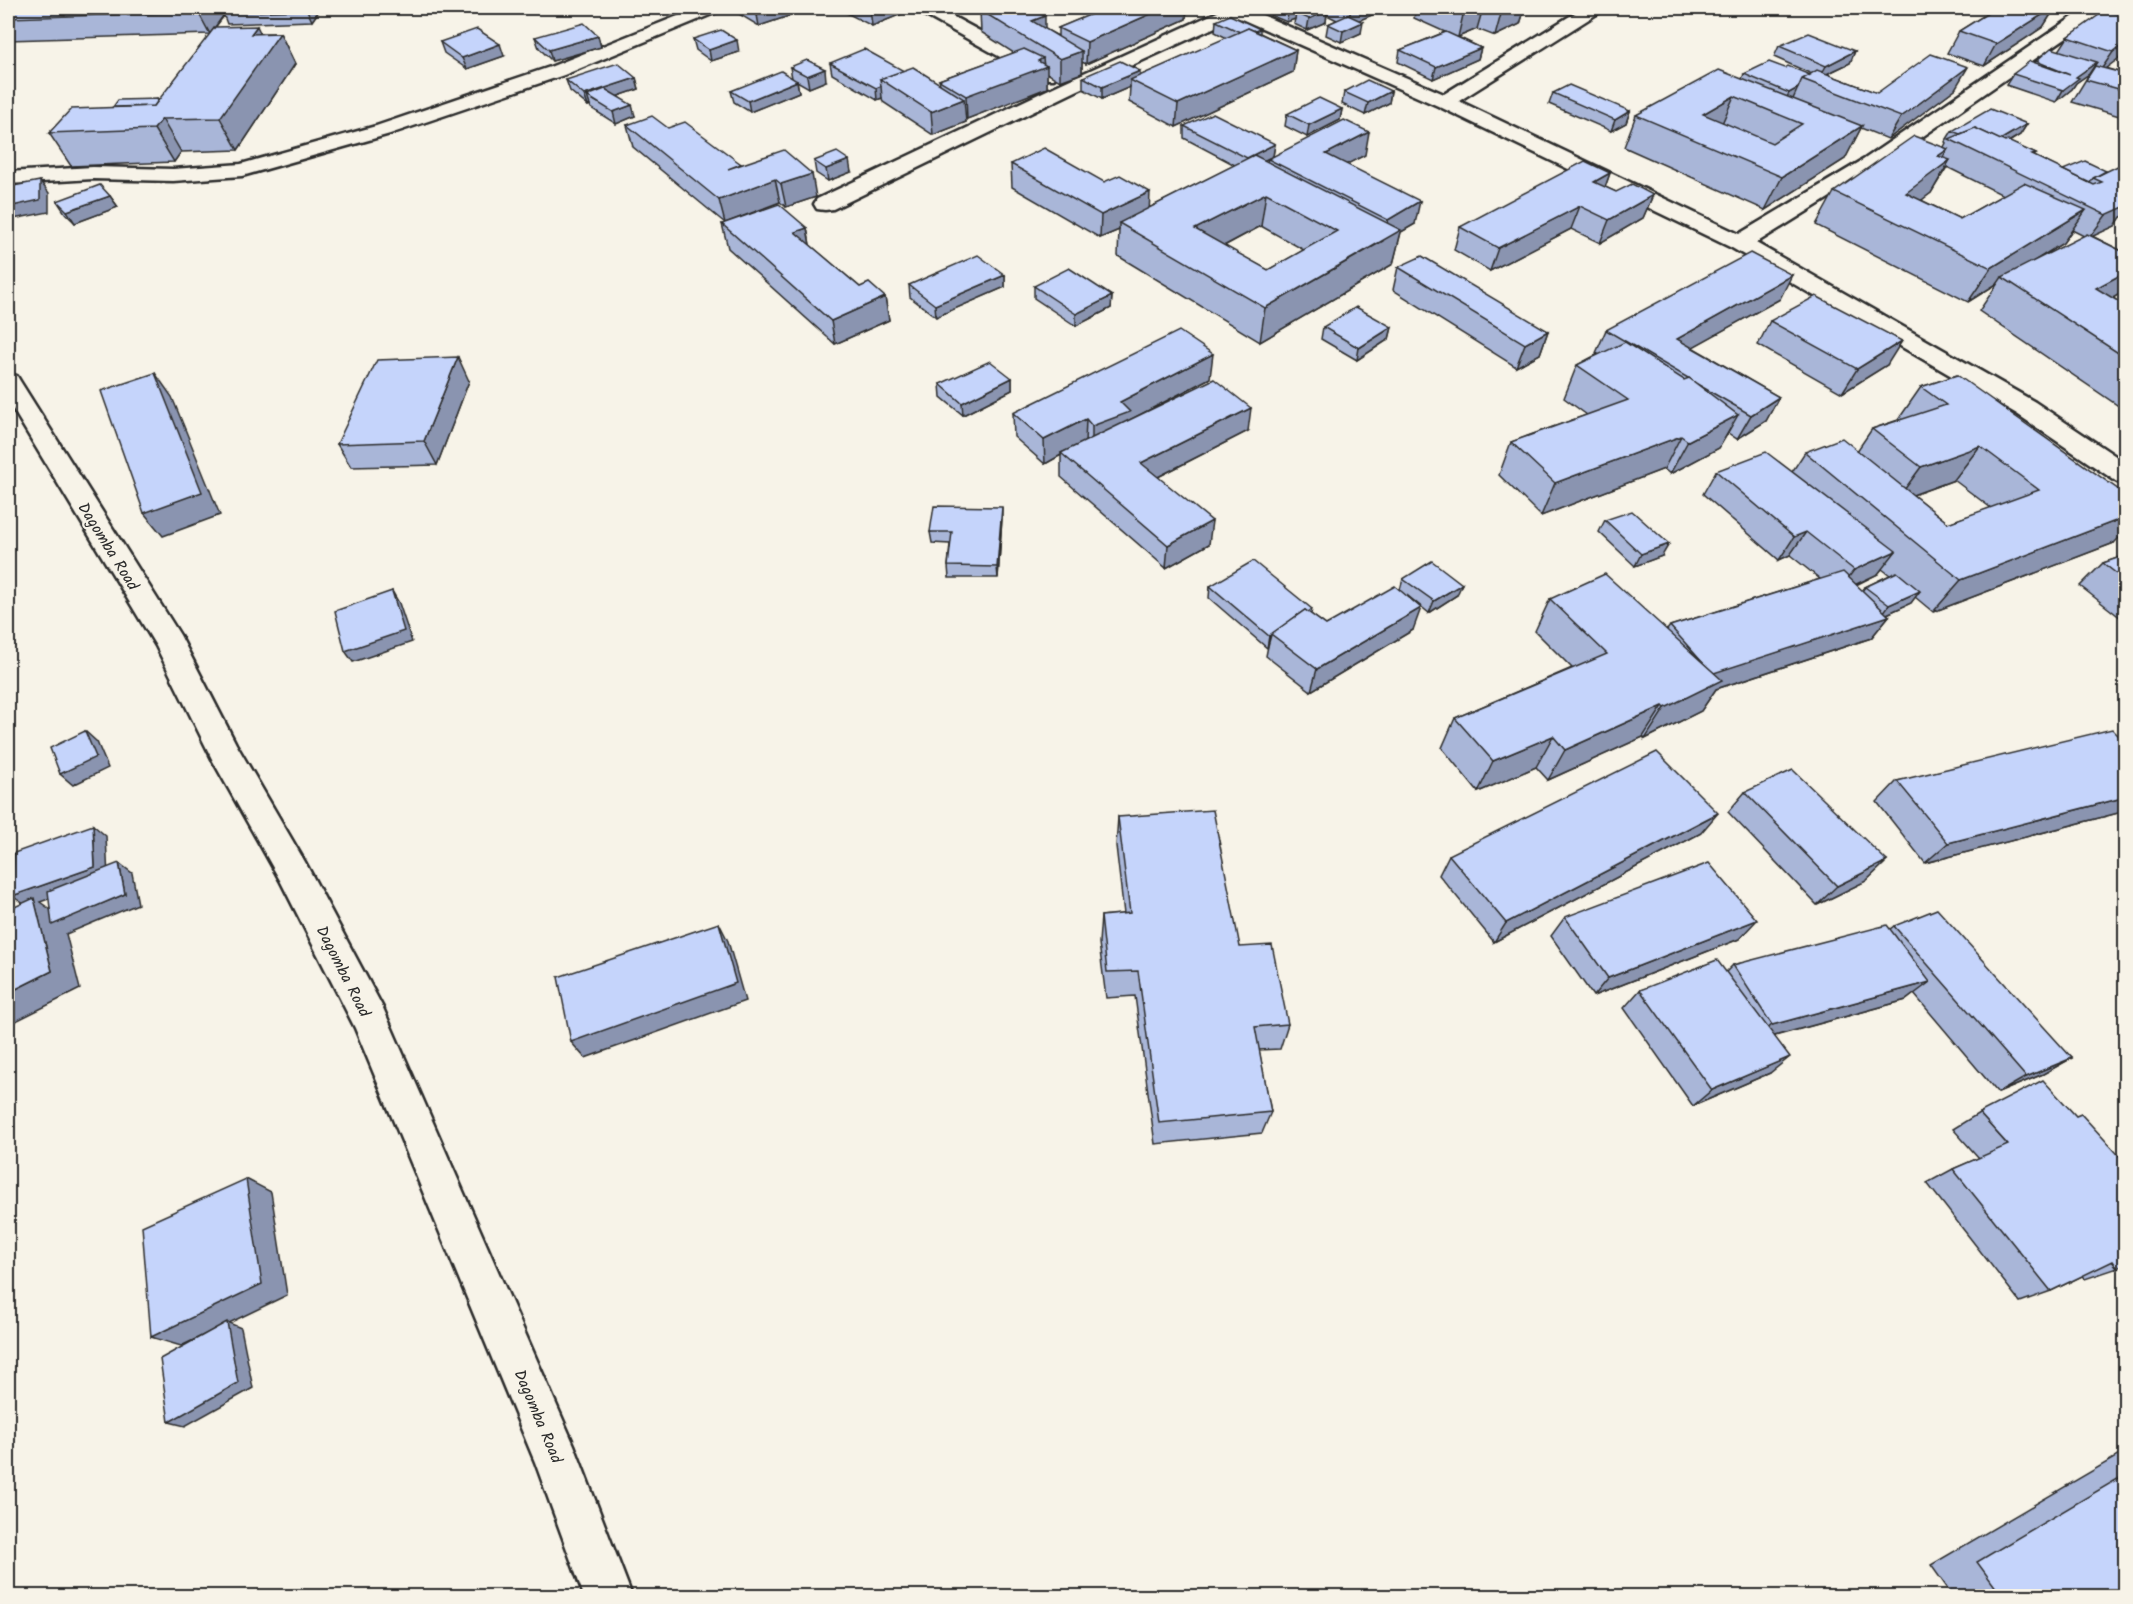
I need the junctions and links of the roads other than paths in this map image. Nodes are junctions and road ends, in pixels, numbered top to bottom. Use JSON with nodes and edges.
{"nodes":[{"id":1,"x":711,"y":8,"type":"edge"},
{"id":2,"x":925,"y":8,"type":"edge"},
{"id":3,"x":1594,"y":8,"type":"edge"},
{"id":4,"x":2097,"y":8,"type":"edge"},
{"id":5,"x":1247,"y":10,"type":"edge"},
{"id":6,"x":1069,"y":87,"type":"junction"},
{"id":7,"x":1445,"y":102,"type":"junction"},
{"id":8,"x":8,"y":178,"type":"edge"},
{"id":9,"x":825,"y":204,"type":"dead end"},
{"id":10,"x":1740,"y":243,"type":"junction"},
{"id":11,"x":8,"y":381,"type":"edge"},
{"id":12,"x":2124,"y":472,"type":"edge"},
{"id":13,"x":608,"y":1596,"type":"edge"}],
"edges":[{"from":1,"to":8,"type":"street"},
{"from":2,"to":6,"type":"street"},
{"from":3,"to":7,"type":"street"},
{"from":4,"to":10,"type":"street"},
{"from":5,"to":6,"type":"street"},
{"from":5,"to":7,"type":"street"},
{"from":6,"to":9,"type":"street"},
{"from":7,"to":10,"type":"street"},
{"from":10,"to":12,"type":"street"},
{"from":11,"to":13,"type":"street","name":"Dagomba Road"}]}
